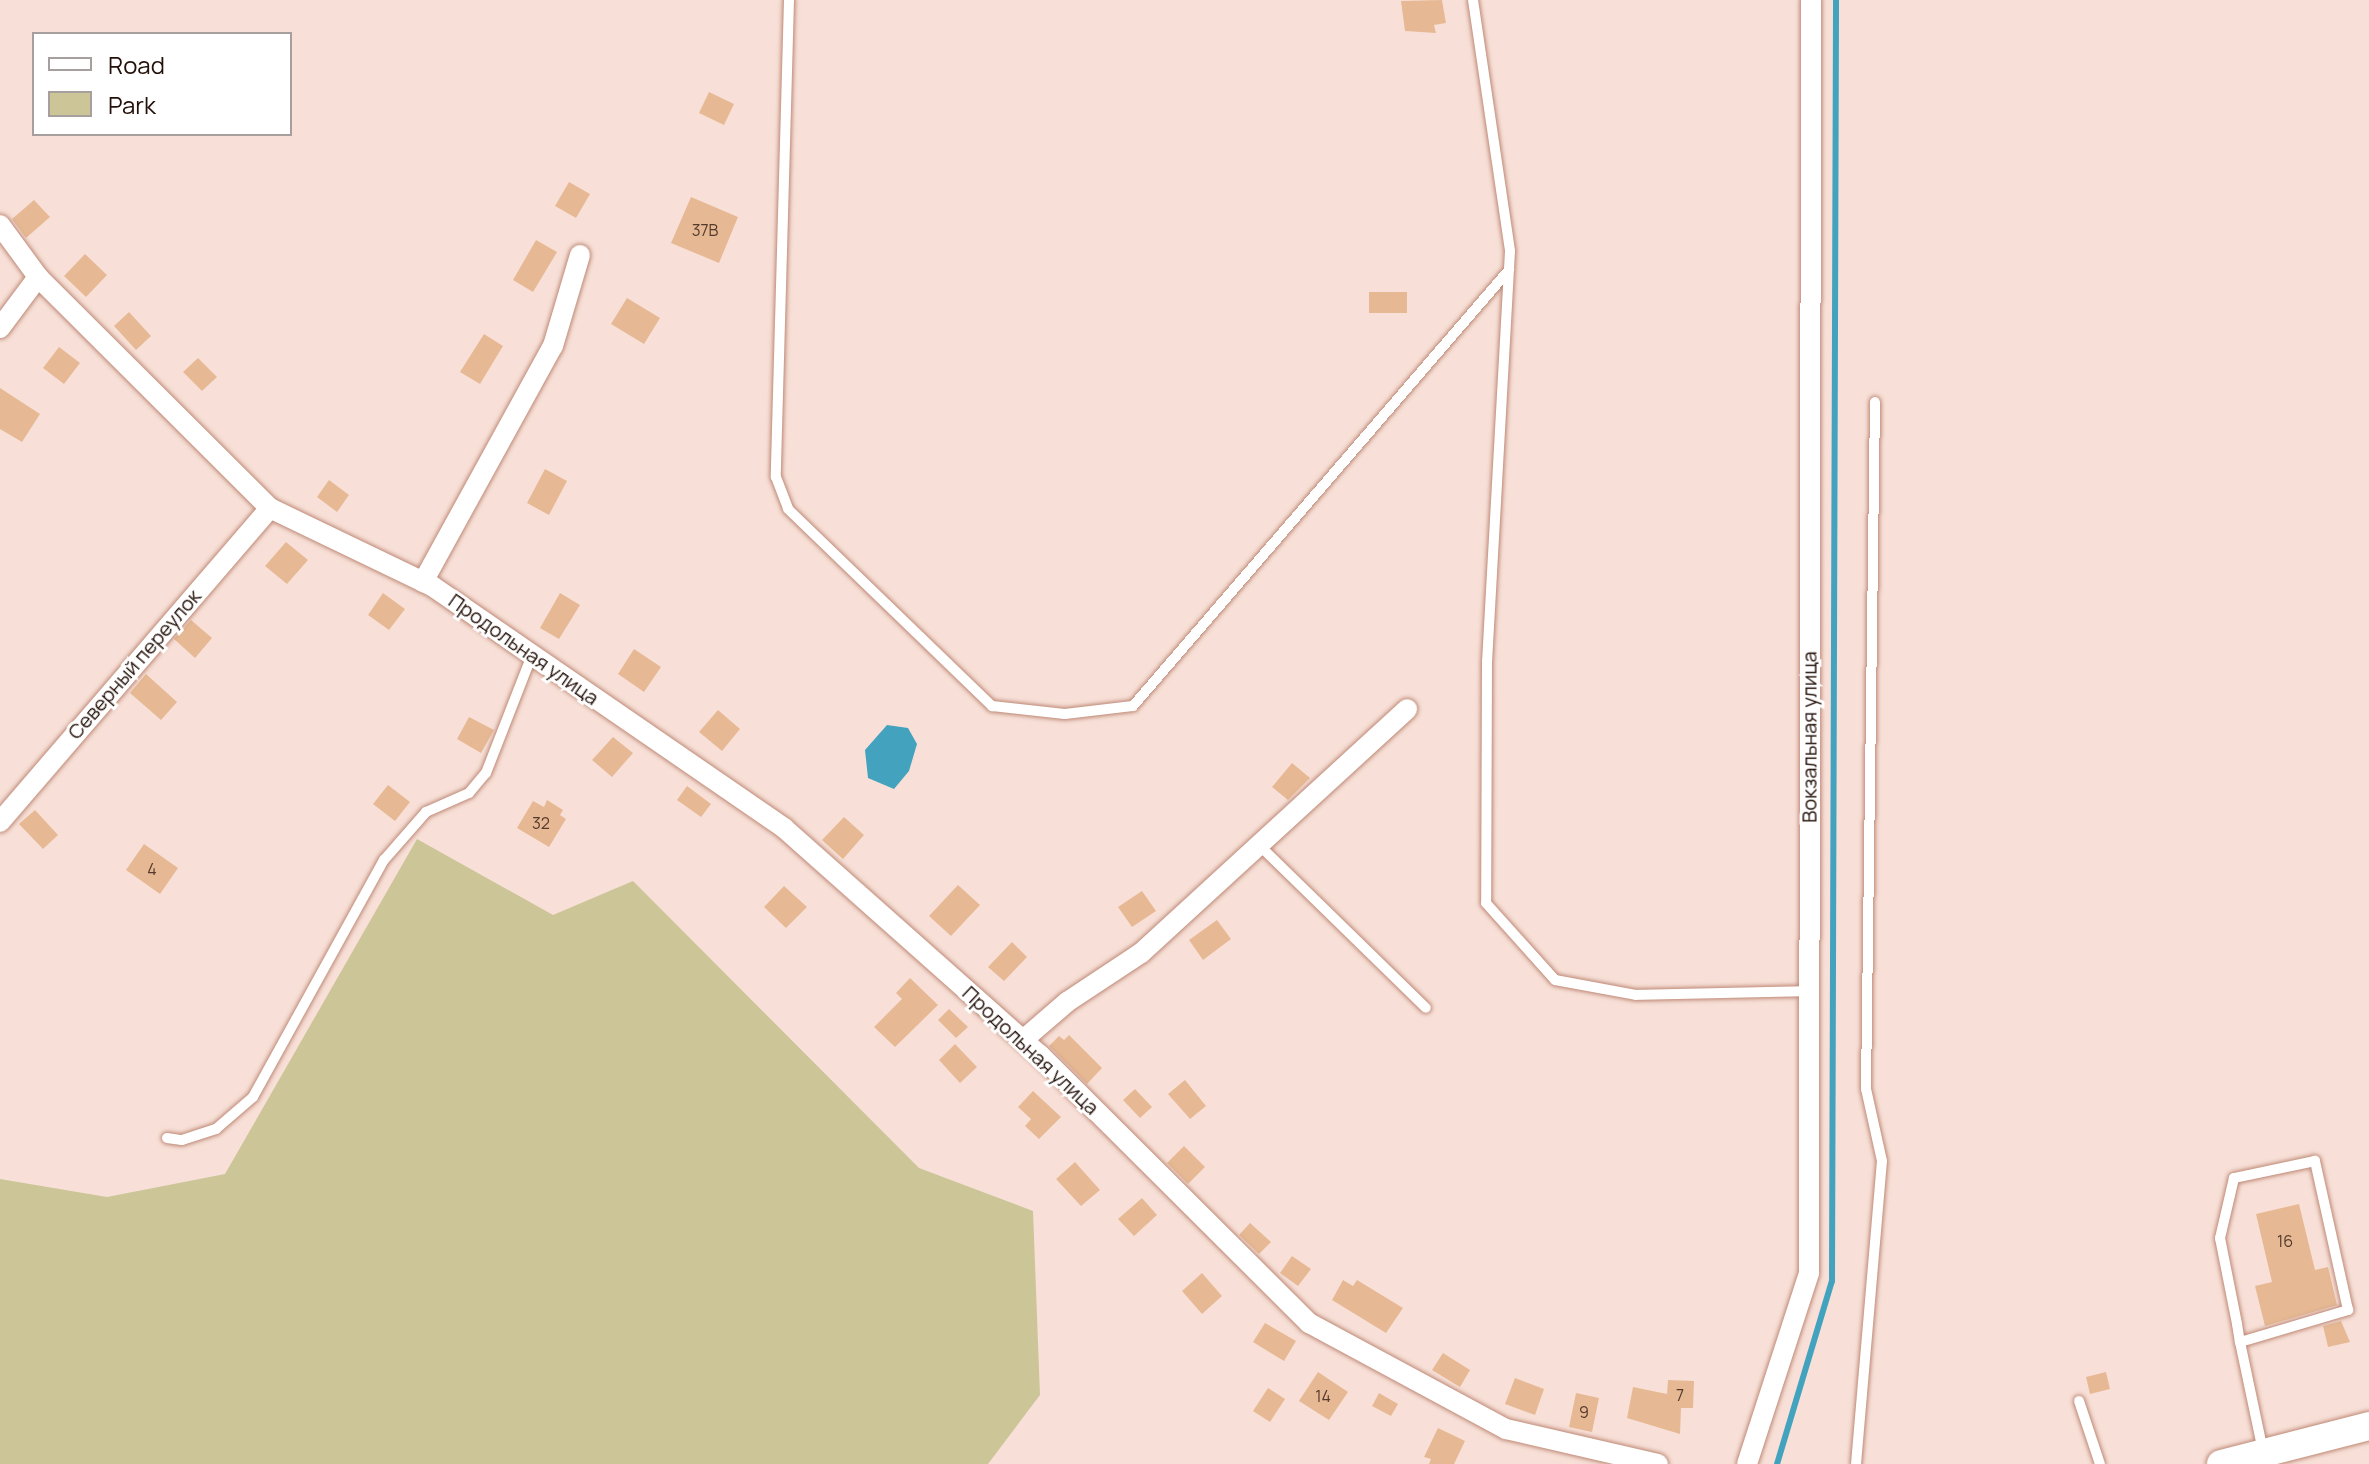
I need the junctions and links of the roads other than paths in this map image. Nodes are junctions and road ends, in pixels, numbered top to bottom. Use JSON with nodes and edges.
{"nodes":[{"id":1,"x":789,"y":0,"type":"edge"},
{"id":2,"x":1473,"y":0,"type":"edge"},
{"id":3,"x":1811,"y":0,"type":"edge"},
{"id":4,"x":0,"y":225,"type":"edge"},
{"id":5,"x":580,"y":255,"type":"dead end"},
{"id":6,"x":1509,"y":270,"type":"junction"},
{"id":7,"x":38,"y":277,"type":"junction"},
{"id":8,"x":0,"y":328,"type":"edge"},
{"id":9,"x":1875,"y":402,"type":"dead end"},
{"id":10,"x":270,"y":508,"type":"junction"},
{"id":11,"x":423,"y":582,"type":"junction"},
{"id":12,"x":532,"y":655,"type":"junction"},
{"id":13,"x":1407,"y":709,"type":"dead end"},
{"id":14,"x":0,"y":822,"type":"edge"},
{"id":15,"x":1259,"y":845,"type":"junction"},
{"id":16,"x":1809,"y":991,"type":"junction"},
{"id":17,"x":1426,"y":1008,"type":"dead end"},
{"id":18,"x":1023,"y":1040,"type":"junction"},
{"id":19,"x":167,"y":1138,"type":"dead end"},
{"id":20,"x":2240,"y":1342,"type":"junction"},
{"id":21,"x":2079,"y":1401,"type":"dead end"},
{"id":22,"x":2369,"y":1426,"type":"edge"},
{"id":23,"x":2263,"y":1453,"type":"junction"},
{"id":24,"x":1658,"y":1464,"type":"edge"},
{"id":25,"x":1747,"y":1464,"type":"edge"},
{"id":26,"x":1856,"y":1464,"type":"edge"},
{"id":27,"x":2100,"y":1464,"type":"edge"},
{"id":28,"x":2221,"y":1464,"type":"edge"}],
"edges":[{"from":1,"to":6,"type":"lane"},
{"from":2,"to":6,"type":"lane"},
{"from":3,"to":16,"type":"street","name":"Вокзальная улица"},
{"from":4,"to":7,"type":"street","name":"Продольная улица"},
{"from":5,"to":11,"type":"street"},
{"from":6,"to":16,"type":"lane"},
{"from":7,"to":8,"type":"street"},
{"from":7,"to":10,"type":"street","name":"Продольная улица"},
{"from":9,"to":26,"type":"lane"},
{"from":10,"to":11,"type":"street","name":"Продольная улица"},
{"from":10,"to":14,"type":"street","name":"Северный переулок"},
{"from":11,"to":12,"type":"street","name":"Продольная улица"},
{"from":12,"to":18,"type":"street","name":"Продольная улица"},
{"from":12,"to":19,"type":"lane"},
{"from":13,"to":15,"type":"street"},
{"from":15,"to":17,"type":"lane"},
{"from":15,"to":18,"type":"street"},
{"from":16,"to":25,"type":"street","name":"Вокзальная улица"},
{"from":18,"to":24,"type":"street","name":"Продольная улица"},
{"from":20,"to":20,"type":"lane"},
{"from":20,"to":23,"type":"lane"},
{"from":21,"to":27,"type":"lane"},
{"from":22,"to":23,"type":"street"},
{"from":23,"to":28,"type":"street"}]}
